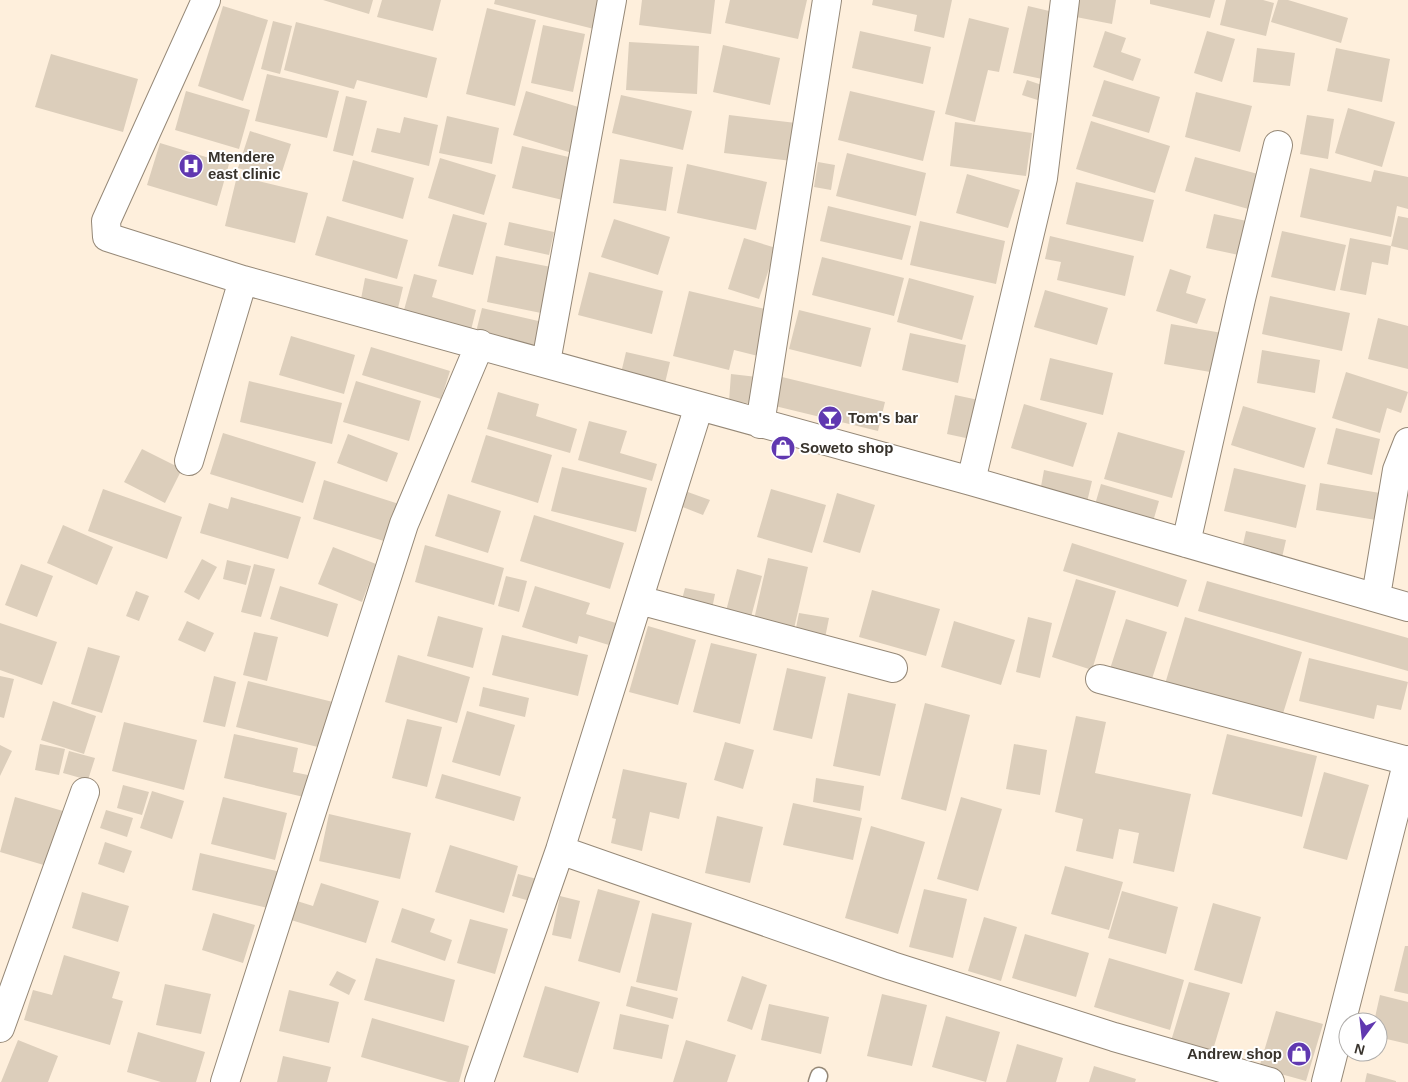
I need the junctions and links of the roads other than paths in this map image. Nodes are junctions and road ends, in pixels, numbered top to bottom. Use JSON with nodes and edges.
{"nodes":[{"id":1,"x":206,"y":0,"type":"edge"},
{"id":2,"x":612,"y":0,"type":"edge"},
{"id":3,"x":827,"y":0,"type":"edge"},
{"id":4,"x":1065,"y":0,"type":"edge"},
{"id":5,"x":1278,"y":145,"type":"dead end"},
{"id":6,"x":244,"y":280,"type":"junction"},
{"id":7,"x":480,"y":344,"type":"junction"},
{"id":8,"x":546,"y":362,"type":"junction"},
{"id":9,"x":699,"y":406,"type":"junction"},
{"id":10,"x":760,"y":424,"type":"junction"},
{"id":11,"x":1408,"y":442,"type":"edge"},
{"id":12,"x":189,"y":461,"type":"dead end"},
{"id":13,"x":971,"y":481,"type":"junction"},
{"id":14,"x":1186,"y":543,"type":"junction"},
{"id":15,"x":1376,"y":596,"type":"junction"},
{"id":16,"x":639,"y":600,"type":"junction"},
{"id":17,"x":1408,"y":607,"type":"edge"},
{"id":18,"x":893,"y":668,"type":"dead end"},
{"id":19,"x":1100,"y":679,"type":"dead end"},
{"id":20,"x":1408,"y":760,"type":"edge"},
{"id":21,"x":85,"y":792,"type":"dead end"},
{"id":22,"x":560,"y":850,"type":"junction"},
{"id":23,"x":0,"y":1028,"type":"edge"},
{"id":24,"x":225,"y":1082,"type":"edge"},
{"id":25,"x":479,"y":1082,"type":"edge"},
{"id":26,"x":1270,"y":1082,"type":"edge"},
{"id":27,"x":1326,"y":1082,"type":"edge"}],
"edges":[{"from":1,"to":6,"type":"street"},
{"from":2,"to":8,"type":"street"},
{"from":3,"to":10,"type":"street"},
{"from":4,"to":13,"type":"street"},
{"from":5,"to":14,"type":"street"},
{"from":6,"to":7,"type":"street"},
{"from":6,"to":12,"type":"street"},
{"from":7,"to":8,"type":"street"},
{"from":7,"to":24,"type":"street"},
{"from":8,"to":9,"type":"street"},
{"from":9,"to":10,"type":"street"},
{"from":9,"to":16,"type":"street"},
{"from":10,"to":13,"type":"street"},
{"from":11,"to":15,"type":"street"},
{"from":13,"to":14,"type":"street"},
{"from":14,"to":15,"type":"street"},
{"from":15,"to":17,"type":"street"},
{"from":16,"to":18,"type":"street"},
{"from":16,"to":22,"type":"street"},
{"from":19,"to":20,"type":"street"},
{"from":20,"to":27,"type":"street"},
{"from":21,"to":23,"type":"street"},
{"from":22,"to":25,"type":"street"},
{"from":22,"to":26,"type":"street"}]}
